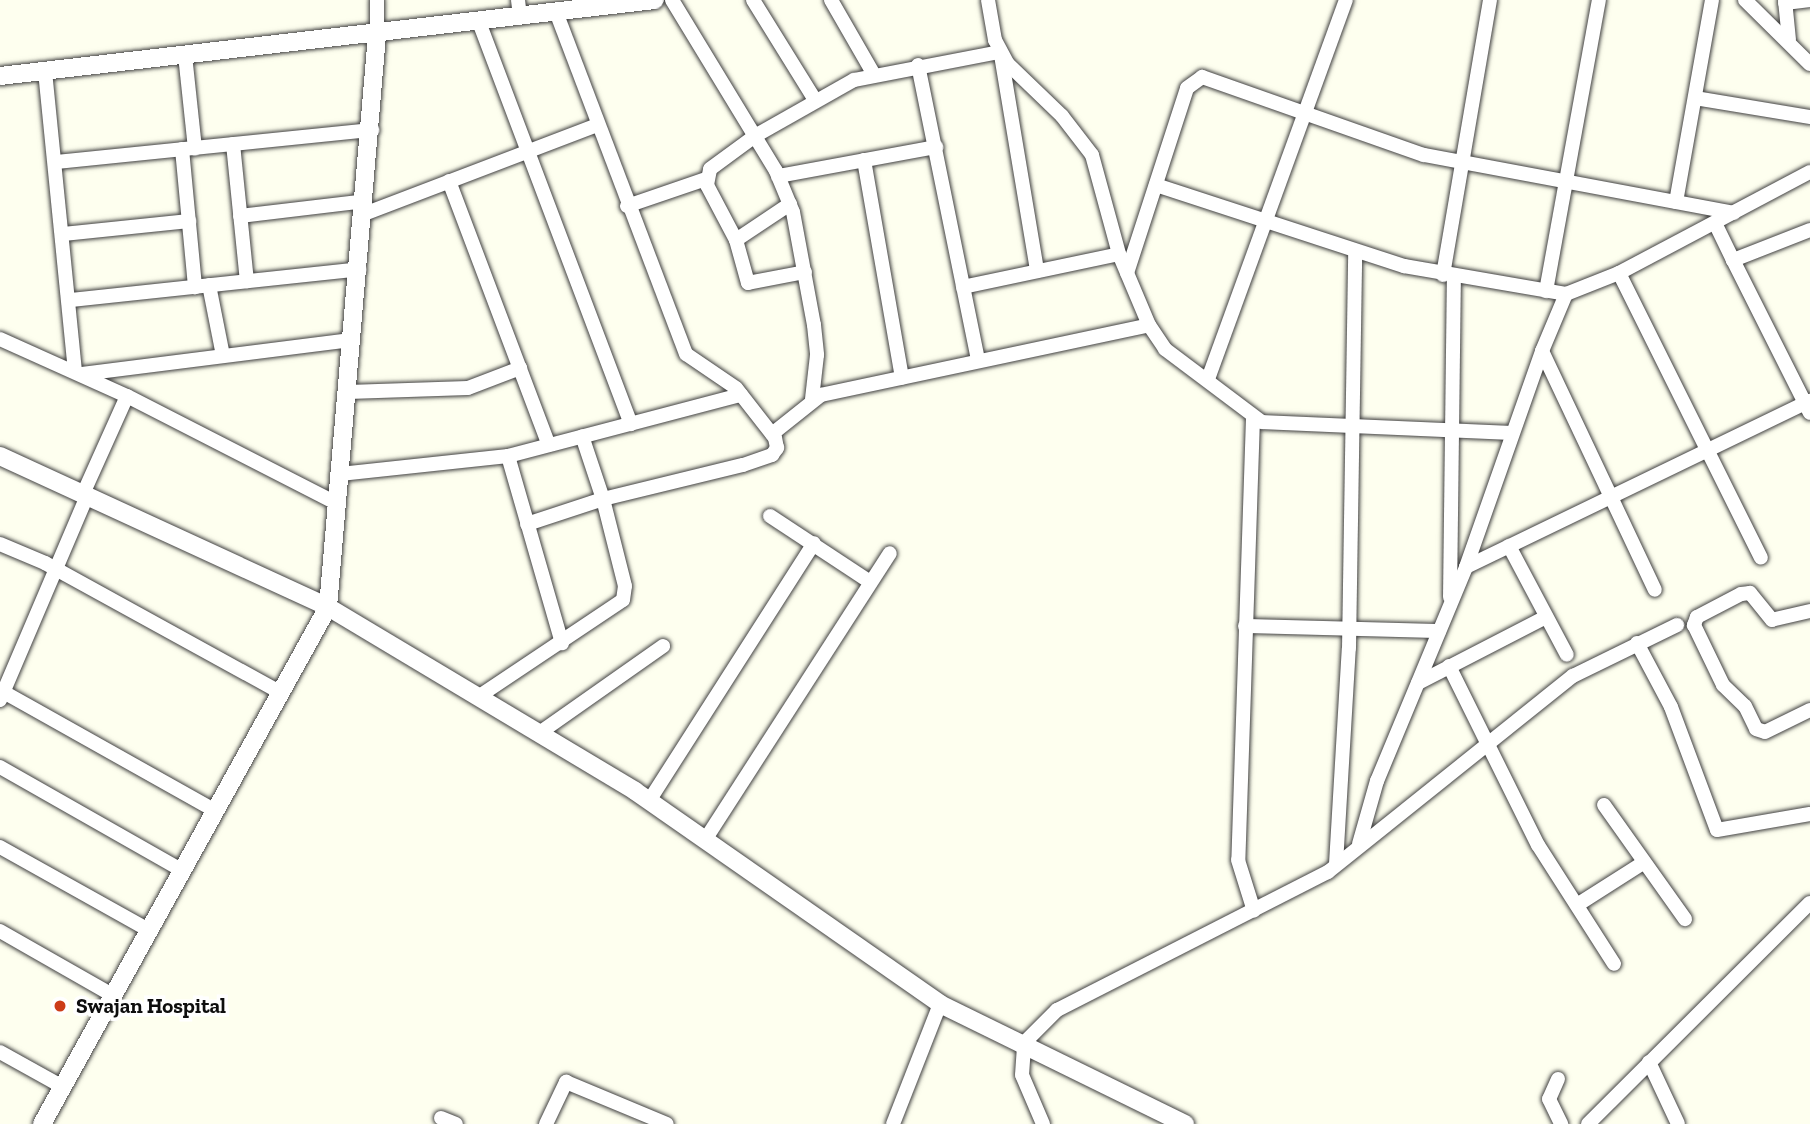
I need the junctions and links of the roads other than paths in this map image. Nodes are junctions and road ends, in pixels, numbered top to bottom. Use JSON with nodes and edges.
{"nodes":[{"id":1,"x":377,"y":0,"type":"edge"},
{"id":2,"x":655,"y":0,"type":"edge"},
{"id":3,"x":671,"y":0,"type":"edge"},
{"id":4,"x":753,"y":0,"type":"edge"},
{"id":5,"x":831,"y":0,"type":"edge"},
{"id":6,"x":988,"y":0,"type":"edge"},
{"id":7,"x":1346,"y":0,"type":"edge"},
{"id":8,"x":1490,"y":0,"type":"edge"},
{"id":9,"x":1599,"y":0,"type":"edge"},
{"id":10,"x":1712,"y":0,"type":"edge"},
{"id":11,"x":1745,"y":0,"type":"edge"},
{"id":12,"x":1810,"y":0,"type":"edge"},
{"id":13,"x":623,"y":2,"type":"edge"},
{"id":14,"x":1785,"y":2,"type":"edge"},
{"id":15,"x":519,"y":8,"type":"edge"},
{"id":16,"x":556,"y":12,"type":"junction"},
{"id":17,"x":479,"y":22,"type":"junction"},
{"id":18,"x":377,"y":35,"type":"junction"},
{"id":19,"x":1789,"y":40,"type":"junction"},
{"id":20,"x":1000,"y":52,"type":"junction"},
{"id":21,"x":184,"y":55,"type":"junction"},
{"id":22,"x":1810,"y":64,"type":"edge"},
{"id":23,"x":918,"y":65,"type":"junction"},
{"id":24,"x":45,"y":71,"type":"junction"},
{"id":25,"x":873,"y":73,"type":"junction"},
{"id":26,"x":0,"y":76,"type":"edge"},
{"id":27,"x":1695,"y":98,"type":"junction"},
{"id":28,"x":816,"y":100,"type":"junction"},
{"id":29,"x":1307,"y":112,"type":"junction"},
{"id":30,"x":1810,"y":117,"type":"edge"},
{"id":31,"x":597,"y":125,"type":"junction"},
{"id":32,"x":372,"y":130,"type":"junction"},
{"id":33,"x":755,"y":136,"type":"junction"},
{"id":34,"x":233,"y":144,"type":"junction"},
{"id":35,"x":936,"y":147,"type":"junction"},
{"id":36,"x":189,"y":148,"type":"junction"},
{"id":37,"x":530,"y":151,"type":"junction"},
{"id":38,"x":864,"y":160,"type":"junction"},
{"id":39,"x":56,"y":162,"type":"junction"},
{"id":40,"x":1463,"y":162,"type":"junction"},
{"id":41,"x":1810,"y":172,"type":"edge"},
{"id":42,"x":778,"y":176,"type":"junction"},
{"id":43,"x":706,"y":179,"type":"junction"},
{"id":44,"x":449,"y":181,"type":"junction"},
{"id":45,"x":1567,"y":182,"type":"junction"},
{"id":46,"x":1156,"y":185,"type":"junction"},
{"id":47,"x":1676,"y":202,"type":"junction"},
{"id":48,"x":790,"y":204,"type":"junction"},
{"id":49,"x":627,"y":206,"type":"junction"},
{"id":50,"x":365,"y":207,"type":"junction"},
{"id":51,"x":1734,"y":214,"type":"junction"},
{"id":52,"x":240,"y":216,"type":"junction"},
{"id":53,"x":1267,"y":219,"type":"junction"},
{"id":54,"x":189,"y":221,"type":"junction"},
{"id":55,"x":1715,"y":223,"type":"junction"},
{"id":56,"x":1810,"y":230,"type":"edge"},
{"id":57,"x":64,"y":234,"type":"junction"},
{"id":58,"x":736,"y":240,"type":"junction"},
{"id":59,"x":1354,"y":252,"type":"junction"},
{"id":60,"x":1119,"y":254,"type":"junction"},
{"id":61,"x":1733,"y":260,"type":"junction"},
{"id":62,"x":359,"y":269,"type":"junction"},
{"id":63,"x":1037,"y":271,"type":"junction"},
{"id":64,"x":806,"y":272,"type":"junction"},
{"id":65,"x":1619,"y":272,"type":"junction"},
{"id":66,"x":1127,"y":273,"type":"junction"},
{"id":67,"x":1448,"y":276,"type":"junction"},
{"id":68,"x":247,"y":281,"type":"junction"},
{"id":69,"x":202,"y":286,"type":"junction"},
{"id":70,"x":963,"y":287,"type":"junction"},
{"id":71,"x":1546,"y":291,"type":"junction"},
{"id":72,"x":1566,"y":294,"type":"junction"},
{"id":73,"x":71,"y":300,"type":"junction"},
{"id":74,"x":1149,"y":325,"type":"junction"},
{"id":75,"x":0,"y":339,"type":"edge"},
{"id":76,"x":353,"y":340,"type":"junction"},
{"id":77,"x":1542,"y":351,"type":"junction"},
{"id":78,"x":222,"y":356,"type":"junction"},
{"id":79,"x":978,"y":361,"type":"junction"},
{"id":80,"x":520,"y":368,"type":"junction"},
{"id":81,"x":78,"y":373,"type":"junction"},
{"id":82,"x":902,"y":378,"type":"junction"},
{"id":83,"x":1208,"y":379,"type":"junction"},
{"id":84,"x":348,"y":392,"type":"junction"},
{"id":85,"x":741,"y":395,"type":"junction"},
{"id":86,"x":128,"y":396,"type":"junction"},
{"id":87,"x":812,"y":400,"type":"junction"},
{"id":88,"x":1808,"y":405,"type":"edge"},
{"id":89,"x":1253,"y":418,"type":"junction"},
{"id":90,"x":631,"y":424,"type":"junction"},
{"id":91,"x":1351,"y":429,"type":"junction"},
{"id":92,"x":1453,"y":431,"type":"junction"},
{"id":93,"x":1511,"y":433,"type":"junction"},
{"id":94,"x":772,"y":434,"type":"junction"},
{"id":95,"x":582,"y":436,"type":"junction"},
{"id":96,"x":549,"y":445,"type":"junction"},
{"id":97,"x":1709,"y":446,"type":"junction"},
{"id":98,"x":0,"y":456,"type":"edge"},
{"id":99,"x":508,"y":456,"type":"junction"},
{"id":100,"x":340,"y":474,"type":"junction"},
{"id":101,"x":85,"y":495,"type":"junction"},
{"id":102,"x":1610,"y":497,"type":"junction"},
{"id":103,"x":603,"y":499,"type":"junction"},
{"id":104,"x":338,"y":504,"type":"junction"},
{"id":105,"x":770,"y":516,"type":"dead end"},
{"id":106,"x":527,"y":524,"type":"junction"},
{"id":107,"x":814,"y":543,"type":"junction"},
{"id":108,"x":0,"y":544,"type":"edge"},
{"id":109,"x":1509,"y":546,"type":"junction"},
{"id":110,"x":890,"y":553,"type":"dead end"},
{"id":111,"x":1761,"y":558,"type":"dead end"},
{"id":112,"x":1466,"y":567,"type":"junction"},
{"id":113,"x":58,"y":570,"type":"junction"},
{"id":114,"x":870,"y":582,"type":"junction"},
{"id":115,"x":1655,"y":590,"type":"dead end"},
{"id":116,"x":1450,"y":606,"type":"junction"},
{"id":117,"x":328,"y":607,"type":"junction"},
{"id":118,"x":1810,"y":611,"type":"edge"},
{"id":119,"x":1546,"y":617,"type":"junction"},
{"id":120,"x":1677,"y":625,"type":"dead end"},
{"id":121,"x":1245,"y":626,"type":"junction"},
{"id":122,"x":1349,"y":627,"type":"junction"},
{"id":123,"x":1439,"y":631,"type":"junction"},
{"id":124,"x":562,"y":643,"type":"junction"},
{"id":125,"x":1637,"y":643,"type":"junction"},
{"id":126,"x":663,"y":646,"type":"dead end"},
{"id":127,"x":1567,"y":656,"type":"dead end"},
{"id":128,"x":1449,"y":666,"type":"junction"},
{"id":129,"x":1418,"y":682,"type":"junction"},
{"id":130,"x":281,"y":693,"type":"junction"},
{"id":131,"x":1,"y":694,"type":"edge"},
{"id":132,"x":478,"y":697,"type":"junction"},
{"id":133,"x":1810,"y":710,"type":"edge"},
{"id":134,"x":538,"y":734,"type":"junction"},
{"id":135,"x":1490,"y":745,"type":"junction"},
{"id":136,"x":0,"y":767,"type":"edge"},
{"id":137,"x":649,"y":801,"type":"junction"},
{"id":138,"x":1604,"y":804,"type":"dead end"},
{"id":139,"x":216,"y":811,"type":"junction"},
{"id":140,"x":1810,"y":814,"type":"edge"},
{"id":141,"x":705,"y":840,"type":"junction"},
{"id":142,"x":1359,"y":844,"type":"junction"},
{"id":143,"x":0,"y":847,"type":"edge"},
{"id":144,"x":1643,"y":863,"type":"junction"},
{"id":145,"x":1336,"y":864,"type":"junction"},
{"id":146,"x":183,"y":871,"type":"junction"},
{"id":147,"x":1810,"y":903,"type":"edge"},
{"id":148,"x":1577,"y":905,"type":"junction"},
{"id":149,"x":1254,"y":911,"type":"junction"},
{"id":150,"x":1685,"y":919,"type":"dead end"},
{"id":151,"x":0,"y":931,"type":"edge"},
{"id":152,"x":150,"y":931,"type":"junction"},
{"id":153,"x":1614,"y":964,"type":"dead end"},
{"id":154,"x":114,"y":996,"type":"junction"},
{"id":155,"x":940,"y":1004,"type":"junction"},
{"id":156,"x":1024,"y":1043,"type":"junction"},
{"id":157,"x":0,"y":1052,"type":"edge"},
{"id":158,"x":1649,"y":1062,"type":"junction"},
{"id":159,"x":1558,"y":1079,"type":"dead end"},
{"id":160,"x":63,"y":1087,"type":"junction"},
{"id":161,"x":442,"y":1118,"type":"dead end"},
{"id":162,"x":42,"y":1124,"type":"edge"},
{"id":163,"x":456,"y":1124,"type":"edge"},
{"id":164,"x":546,"y":1124,"type":"edge"},
{"id":165,"x":667,"y":1124,"type":"edge"},
{"id":166,"x":893,"y":1124,"type":"edge"},
{"id":167,"x":1043,"y":1124,"type":"edge"},
{"id":168,"x":1185,"y":1124,"type":"edge"},
{"id":169,"x":1561,"y":1124,"type":"edge"},
{"id":170,"x":1588,"y":1124,"type":"edge"},
{"id":171,"x":1678,"y":1124,"type":"edge"}],
"edges":[{"from":1,"to":18,"type":"street"},
{"from":2,"to":13,"type":"street"},
{"from":3,"to":33,"type":"street"},
{"from":4,"to":28,"type":"street"},
{"from":5,"to":25,"type":"street"},
{"from":6,"to":20,"type":"street"},
{"from":7,"to":29,"type":"street"},
{"from":8,"to":40,"type":"street"},
{"from":9,"to":45,"type":"street"},
{"from":10,"to":27,"type":"street"},
{"from":11,"to":19,"type":"street"},
{"from":12,"to":14,"type":"street"},
{"from":13,"to":16,"type":"street"},
{"from":14,"to":19,"type":"street"},
{"from":15,"to":16,"type":"street"},
{"from":15,"to":17,"type":"street"},
{"from":16,"to":31,"type":"street"},
{"from":17,"to":18,"type":"street"},
{"from":17,"to":37,"type":"street"},
{"from":18,"to":21,"type":"street"},
{"from":18,"to":32,"type":"street"},
{"from":19,"to":22,"type":"street"},
{"from":20,"to":23,"type":"street"},
{"from":20,"to":60,"type":"street"},
{"from":20,"to":63,"type":"street"},
{"from":21,"to":24,"type":"street"},
{"from":21,"to":36,"type":"street"},
{"from":23,"to":25,"type":"street"},
{"from":23,"to":35,"type":"street"},
{"from":24,"to":26,"type":"street"},
{"from":24,"to":39,"type":"street"},
{"from":25,"to":28,"type":"street"},
{"from":27,"to":30,"type":"street"},
{"from":27,"to":47,"type":"street"},
{"from":28,"to":33,"type":"street"},
{"from":29,"to":40,"type":"street"},
{"from":29,"to":46,"type":"street"},
{"from":29,"to":53,"type":"street"},
{"from":31,"to":37,"type":"street"},
{"from":31,"to":49,"type":"street"},
{"from":32,"to":34,"type":"street"},
{"from":32,"to":50,"type":"street"},
{"from":33,"to":42,"type":"street"},
{"from":33,"to":43,"type":"street"},
{"from":34,"to":36,"type":"street"},
{"from":34,"to":52,"type":"street"},
{"from":35,"to":38,"type":"street"},
{"from":35,"to":70,"type":"street"},
{"from":36,"to":39,"type":"street"},
{"from":36,"to":54,"type":"street"},
{"from":37,"to":44,"type":"street"},
{"from":37,"to":90,"type":"street"},
{"from":38,"to":42,"type":"street"},
{"from":38,"to":82,"type":"street"},
{"from":39,"to":57,"type":"street"},
{"from":40,"to":45,"type":"street"},
{"from":40,"to":67,"type":"street"},
{"from":41,"to":51,"type":"street"},
{"from":42,"to":48,"type":"street"},
{"from":43,"to":49,"type":"street"},
{"from":43,"to":58,"type":"street"},
{"from":44,"to":50,"type":"street"},
{"from":44,"to":80,"type":"street"},
{"from":45,"to":47,"type":"street"},
{"from":45,"to":71,"type":"street"},
{"from":46,"to":53,"type":"street"},
{"from":46,"to":66,"type":"street"},
{"from":47,"to":51,"type":"street"},
{"from":48,"to":58,"type":"street"},
{"from":48,"to":64,"type":"street"},
{"from":49,"to":85,"type":"street"},
{"from":50,"to":52,"type":"street"},
{"from":50,"to":62,"type":"street"},
{"from":51,"to":55,"type":"street"},
{"from":52,"to":68,"type":"street"},
{"from":53,"to":59,"type":"street"},
{"from":53,"to":83,"type":"street"},
{"from":54,"to":57,"type":"street"},
{"from":54,"to":69,"type":"street"},
{"from":55,"to":61,"type":"street"},
{"from":55,"to":65,"type":"street"},
{"from":56,"to":61,"type":"street"},
{"from":57,"to":73,"type":"street"},
{"from":58,"to":64,"type":"street"},
{"from":59,"to":67,"type":"street"},
{"from":59,"to":91,"type":"street"},
{"from":60,"to":63,"type":"street"},
{"from":60,"to":66,"type":"street"},
{"from":61,"to":88,"type":"street"},
{"from":62,"to":68,"type":"street"},
{"from":62,"to":76,"type":"street"},
{"from":63,"to":70,"type":"street"},
{"from":64,"to":87,"type":"street"},
{"from":65,"to":72,"type":"street"},
{"from":65,"to":97,"type":"street"},
{"from":66,"to":74,"type":"street"},
{"from":67,"to":71,"type":"street"},
{"from":67,"to":92,"type":"street"},
{"from":68,"to":69,"type":"street"},
{"from":69,"to":73,"type":"street"},
{"from":69,"to":78,"type":"street"},
{"from":70,"to":79,"type":"street"},
{"from":71,"to":72,"type":"street"},
{"from":72,"to":77,"type":"street"},
{"from":73,"to":81,"type":"street"},
{"from":74,"to":79,"type":"street"},
{"from":74,"to":83,"type":"street"},
{"from":75,"to":81,"type":"street"},
{"from":76,"to":78,"type":"street"},
{"from":76,"to":84,"type":"street"},
{"from":77,"to":93,"type":"street"},
{"from":77,"to":102,"type":"street"},
{"from":78,"to":81,"type":"street"},
{"from":79,"to":82,"type":"street"},
{"from":80,"to":84,"type":"street"},
{"from":80,"to":96,"type":"street"},
{"from":81,"to":86,"type":"street"},
{"from":82,"to":87,"type":"street"},
{"from":83,"to":89,"type":"street"},
{"from":84,"to":100,"type":"street"},
{"from":85,"to":90,"type":"street"},
{"from":85,"to":94,"type":"street"},
{"from":86,"to":101,"type":"street"},
{"from":86,"to":104,"type":"street"},
{"from":87,"to":94,"type":"street"},
{"from":88,"to":97,"type":"street"},
{"from":89,"to":91,"type":"street"},
{"from":89,"to":121,"type":"street"},
{"from":90,"to":95,"type":"street"},
{"from":91,"to":92,"type":"street"},
{"from":91,"to":122,"type":"street"},
{"from":92,"to":93,"type":"street"},
{"from":92,"to":116,"type":"street"},
{"from":93,"to":112,"type":"street"},
{"from":94,"to":103,"type":"street"},
{"from":95,"to":96,"type":"street"},
{"from":95,"to":103,"type":"street"},
{"from":96,"to":99,"type":"street"},
{"from":97,"to":102,"type":"street"},
{"from":97,"to":111,"type":"street"},
{"from":98,"to":101,"type":"street"},
{"from":99,"to":100,"type":"street"},
{"from":99,"to":106,"type":"street"},
{"from":100,"to":104,"type":"street"},
{"from":101,"to":113,"type":"street"},
{"from":101,"to":117,"type":"street"},
{"from":102,"to":109,"type":"street"},
{"from":102,"to":115,"type":"street"},
{"from":103,"to":106,"type":"street"},
{"from":103,"to":124,"type":"street"},
{"from":104,"to":117,"type":"street"},
{"from":105,"to":107,"type":"street"},
{"from":106,"to":124,"type":"street"},
{"from":107,"to":114,"type":"street"},
{"from":107,"to":137,"type":"street"},
{"from":108,"to":113,"type":"street"},
{"from":109,"to":112,"type":"street"},
{"from":109,"to":119,"type":"street"},
{"from":110,"to":114,"type":"street"},
{"from":112,"to":116,"type":"street"},
{"from":113,"to":130,"type":"street"},
{"from":113,"to":131,"type":"street"},
{"from":114,"to":141,"type":"street"},
{"from":116,"to":123,"type":"street"},
{"from":117,"to":130,"type":"street"},
{"from":117,"to":132,"type":"street"},
{"from":118,"to":133,"type":"street"},
{"from":119,"to":127,"type":"street"},
{"from":119,"to":128,"type":"street"},
{"from":120,"to":125,"type":"street"},
{"from":121,"to":122,"type":"street"},
{"from":121,"to":149,"type":"street"},
{"from":122,"to":123,"type":"street"},
{"from":122,"to":145,"type":"street"},
{"from":123,"to":129,"type":"street"},
{"from":124,"to":132,"type":"street"},
{"from":125,"to":135,"type":"street"},
{"from":125,"to":140,"type":"street"},
{"from":126,"to":134,"type":"street"},
{"from":128,"to":129,"type":"street"},
{"from":128,"to":135,"type":"street"},
{"from":129,"to":142,"type":"street"},
{"from":130,"to":139,"type":"street"},
{"from":131,"to":139,"type":"street"},
{"from":132,"to":134,"type":"street"},
{"from":134,"to":137,"type":"street"},
{"from":135,"to":142,"type":"street"},
{"from":135,"to":148,"type":"street"},
{"from":136,"to":146,"type":"street"},
{"from":137,"to":141,"type":"street"},
{"from":138,"to":144,"type":"street"},
{"from":139,"to":146,"type":"street"},
{"from":141,"to":155,"type":"street"},
{"from":142,"to":145,"type":"street"},
{"from":143,"to":152,"type":"street"},
{"from":144,"to":148,"type":"street"},
{"from":144,"to":150,"type":"street"},
{"from":145,"to":149,"type":"street"},
{"from":146,"to":152,"type":"street"},
{"from":147,"to":158,"type":"street"},
{"from":148,"to":153,"type":"street"},
{"from":149,"to":156,"type":"street"},
{"from":151,"to":154,"type":"street"},
{"from":152,"to":154,"type":"street"},
{"from":154,"to":160,"type":"street"},
{"from":155,"to":156,"type":"street"},
{"from":155,"to":166,"type":"street"},
{"from":156,"to":167,"type":"street"},
{"from":156,"to":168,"type":"street"},
{"from":157,"to":160,"type":"street"},
{"from":158,"to":170,"type":"street"},
{"from":158,"to":171,"type":"street"},
{"from":159,"to":169,"type":"street"},
{"from":160,"to":162,"type":"street"},
{"from":161,"to":163,"type":"street"},
{"from":164,"to":165,"type":"street"}]}
